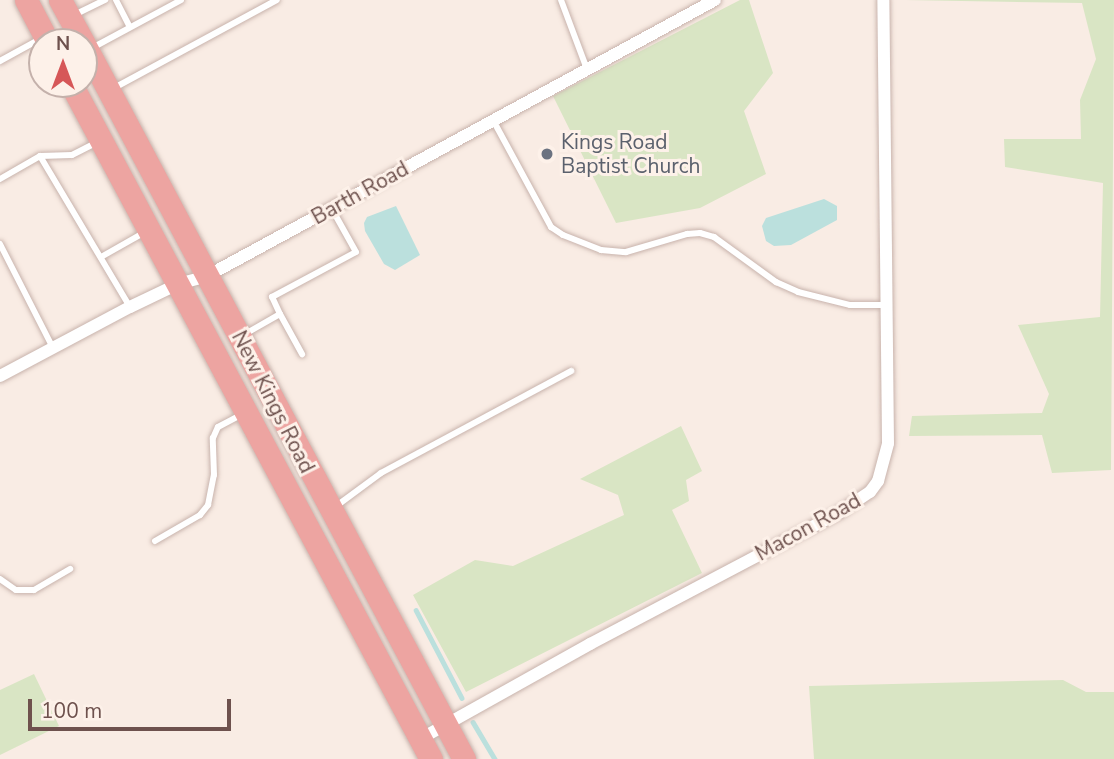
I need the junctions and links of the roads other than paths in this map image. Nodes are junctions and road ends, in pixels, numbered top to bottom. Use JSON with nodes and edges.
{"nodes":[{"id":1,"x":26,"y":0,"type":"edge"},
{"id":2,"x":105,"y":0,"type":"edge"},
{"id":3,"x":116,"y":0,"type":"edge"},
{"id":4,"x":181,"y":0,"type":"edge"},
{"id":5,"x":277,"y":0,"type":"edge"},
{"id":6,"x":561,"y":0,"type":"edge"},
{"id":7,"x":715,"y":0,"type":"edge"},
{"id":8,"x":883,"y":0,"type":"edge"},
{"id":9,"x":65,"y":8,"type":"edge"},
{"id":10,"x":130,"y":27,"type":"junction"},
{"id":11,"x":41,"y":28,"type":"edge"},
{"id":12,"x":76,"y":28,"type":"edge"},
{"id":13,"x":98,"y":41,"type":"edge"},
{"id":14,"x":28,"y":48,"type":"edge"},
{"id":15,"x":0,"y":61,"type":"edge"},
{"id":16,"x":587,"y":69,"type":"junction"},
{"id":17,"x":98,"y":70,"type":"edge"},
{"id":18,"x":109,"y":91,"type":"junction"},
{"id":19,"x":78,"y":98,"type":"edge"},
{"id":20,"x":493,"y":120,"type":"junction"},
{"id":21,"x":101,"y":140,"type":"junction"},
{"id":22,"x":40,"y":156,"type":"junction"},
{"id":23,"x":0,"y":179,"type":"edge"},
{"id":24,"x":332,"y":208,"type":"junction"},
{"id":25,"x":149,"y":230,"type":"junction"},
{"id":26,"x":0,"y":244,"type":"edge"},
{"id":27,"x":101,"y":257,"type":"junction"},
{"id":28,"x":207,"y":276,"type":"junction"},
{"id":29,"x":178,"y":284,"type":"junction"},
{"id":30,"x":885,"y":305,"type":"junction"},
{"id":31,"x":130,"y":307,"type":"junction"},
{"id":32,"x":281,"y":314,"type":"junction"},
{"id":33,"x":240,"y":337,"type":"junction"},
{"id":34,"x":53,"y":348,"type":"junction"},
{"id":35,"x":302,"y":354,"type":"dead end"},
{"id":36,"x":570,"y":371,"type":"dead end"},
{"id":37,"x":0,"y":376,"type":"edge"},
{"id":38,"x":246,"y":412,"type":"junction"},
{"id":39,"x":331,"y":511,"type":"junction"},
{"id":40,"x":155,"y":541,"type":"dead end"},
{"id":41,"x":70,"y":569,"type":"dead end"},
{"id":42,"x":0,"y":579,"type":"edge"},
{"id":43,"x":445,"y":725,"type":"junction"},
{"id":44,"x":426,"y":749,"type":"edge"},
{"id":45,"x":464,"y":759,"type":"edge"}],
"edges":[{"from":1,"to":11,"type":"highway"},
{"from":2,"to":9,"type":"lane"},
{"from":3,"to":10,"type":"lane"},
{"from":4,"to":10,"type":"lane"},
{"from":5,"to":18,"type":"lane"},
{"from":6,"to":16,"type":"lane"},
{"from":7,"to":16,"type":"street","name":"Barth Road"},
{"from":8,"to":30,"type":"street","name":"Macon Road"},
{"from":9,"to":12,"type":"highway","name":"New Kings Road"},
{"from":10,"to":13,"type":"lane"},
{"from":14,"to":15,"type":"lane"},
{"from":16,"to":20,"type":"street","name":"Barth Road"},
{"from":17,"to":18,"type":"highway","name":"New Kings Road"},
{"from":18,"to":28,"type":"highway","name":"New Kings Road"},
{"from":19,"to":21,"type":"highway","name":"New Kings Road"},
{"from":20,"to":24,"type":"street","name":"Barth Road"},
{"from":20,"to":30,"type":"lane"},
{"from":21,"to":22,"type":"lane"},
{"from":21,"to":25,"type":"highway","name":"New Kings Road"},
{"from":22,"to":23,"type":"lane"},
{"from":22,"to":27,"type":"lane"},
{"from":24,"to":28,"type":"street","name":"Barth Road"},
{"from":24,"to":32,"type":"lane"},
{"from":25,"to":27,"type":"lane"},
{"from":25,"to":29,"type":"highway","name":"New Kings Road"},
{"from":26,"to":34,"type":"lane"},
{"from":27,"to":31,"type":"lane"},
{"from":28,"to":29,"type":"street","name":"Barth Road"},
{"from":28,"to":33,"type":"highway","name":"New Kings Road"},
{"from":29,"to":31,"type":"street","name":"Barth Road"},
{"from":29,"to":38,"type":"highway","name":"New Kings Road"},
{"from":30,"to":43,"type":"street","name":"Macon Road"},
{"from":31,"to":34,"type":"street","name":"Barth Road"},
{"from":32,"to":33,"type":"lane"},
{"from":32,"to":35,"type":"lane"},
{"from":33,"to":39,"type":"highway","name":"New Kings Road"},
{"from":34,"to":37,"type":"street","name":"Barth Road"},
{"from":36,"to":39,"type":"lane"},
{"from":38,"to":40,"type":"lane"},
{"from":38,"to":44,"type":"highway","name":"New Kings Road"},
{"from":39,"to":43,"type":"highway","name":"New Kings Road"},
{"from":41,"to":42,"type":"lane"},
{"from":43,"to":44,"type":"street","name":"Macon Road"},
{"from":43,"to":45,"type":"highway","name":"New Kings Road"}]}
